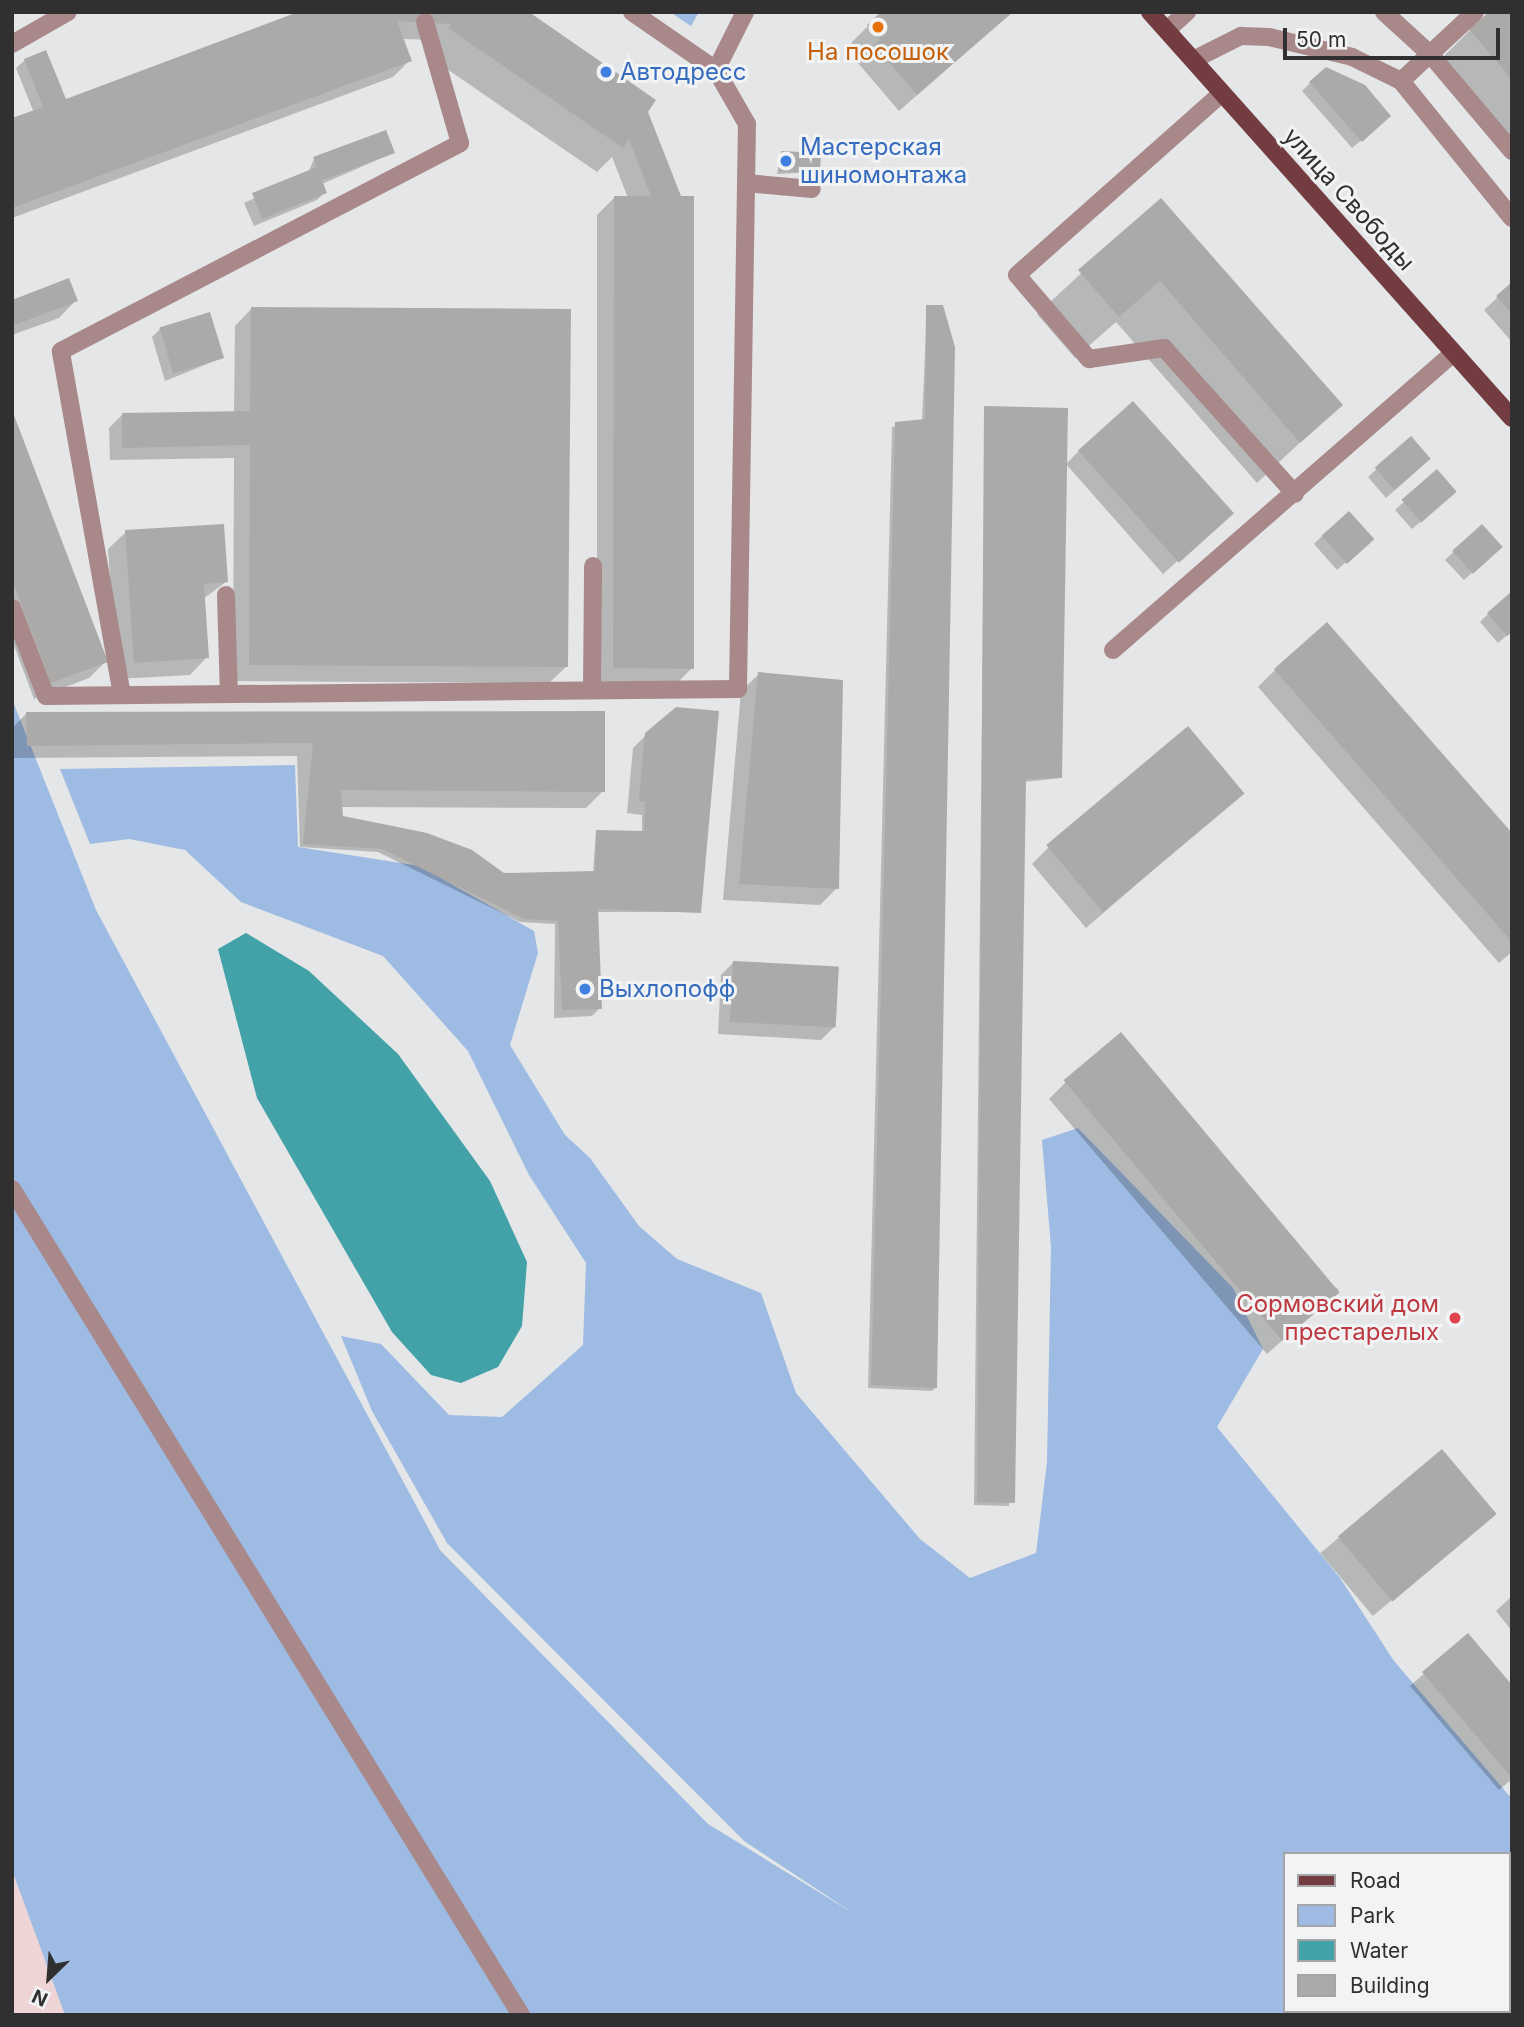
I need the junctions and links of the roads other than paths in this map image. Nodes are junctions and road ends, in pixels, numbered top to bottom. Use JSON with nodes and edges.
{"nodes":[{"id":1,"x":68,"y":12,"type":"edge"},
{"id":2,"x":632,"y":12,"type":"edge"},
{"id":3,"x":745,"y":12,"type":"edge"},
{"id":4,"x":1150,"y":12,"type":"edge"},
{"id":5,"x":1187,"y":12,"type":"edge"},
{"id":6,"x":1384,"y":12,"type":"edge"},
{"id":7,"x":1475,"y":12,"type":"edge"},
{"id":8,"x":425,"y":22,"type":"dead end"},
{"id":9,"x":1167,"y":30,"type":"junction"},
{"id":10,"x":12,"y":44,"type":"edge"},
{"id":11,"x":1430,"y":54,"type":"junction"},
{"id":12,"x":1193,"y":60,"type":"junction"},
{"id":13,"x":716,"y":70,"type":"junction"},
{"id":14,"x":1401,"y":81,"type":"junction"},
{"id":15,"x":1222,"y":93,"type":"junction"},
{"id":16,"x":1512,"y":151,"type":"edge"},
{"id":17,"x":746,"y":183,"type":"junction"},
{"id":18,"x":812,"y":189,"type":"dead end"},
{"id":19,"x":1512,"y":218,"type":"edge"},
{"id":20,"x":1453,"y":353,"type":"junction"},
{"id":21,"x":1512,"y":418,"type":"edge"},
{"id":22,"x":1295,"y":495,"type":"junction"},
{"id":23,"x":593,"y":566,"type":"dead end"},
{"id":24,"x":226,"y":596,"type":"dead end"},
{"id":25,"x":12,"y":608,"type":"edge"},
{"id":26,"x":1113,"y":650,"type":"dead end"},
{"id":27,"x":592,"y":690,"type":"junction"},
{"id":28,"x":229,"y":694,"type":"junction"},
{"id":29,"x":122,"y":695,"type":"junction"},
{"id":30,"x":12,"y":1189,"type":"edge"},
{"id":31,"x":521,"y":2015,"type":"edge"}],
"edges":[{"from":1,"to":10,"type":"street"},
{"from":2,"to":13,"type":"street"},
{"from":3,"to":13,"type":"street"},
{"from":4,"to":9,"type":"main road","name":"улица Свободы"},
{"from":5,"to":9,"type":"street"},
{"from":6,"to":11,"type":"street"},
{"from":7,"to":11,"type":"street"},
{"from":8,"to":29,"type":"street"},
{"from":9,"to":12,"type":"main road","name":"улица Свободы"},
{"from":11,"to":14,"type":"street"},
{"from":11,"to":16,"type":"street"},
{"from":12,"to":14,"type":"street"},
{"from":12,"to":15,"type":"main road","name":"улица Свободы"},
{"from":13,"to":17,"type":"street"},
{"from":14,"to":19,"type":"street"},
{"from":15,"to":20,"type":"main road","name":"улица Свободы"},
{"from":15,"to":22,"type":"street"},
{"from":17,"to":18,"type":"street"},
{"from":17,"to":27,"type":"street"},
{"from":20,"to":21,"type":"main road","name":"улица Свободы"},
{"from":20,"to":22,"type":"street"},
{"from":22,"to":26,"type":"street"},
{"from":23,"to":27,"type":"street"},
{"from":24,"to":28,"type":"street"},
{"from":25,"to":29,"type":"street"},
{"from":27,"to":28,"type":"street"},
{"from":28,"to":29,"type":"street"},
{"from":30,"to":31,"type":"street"}]}
